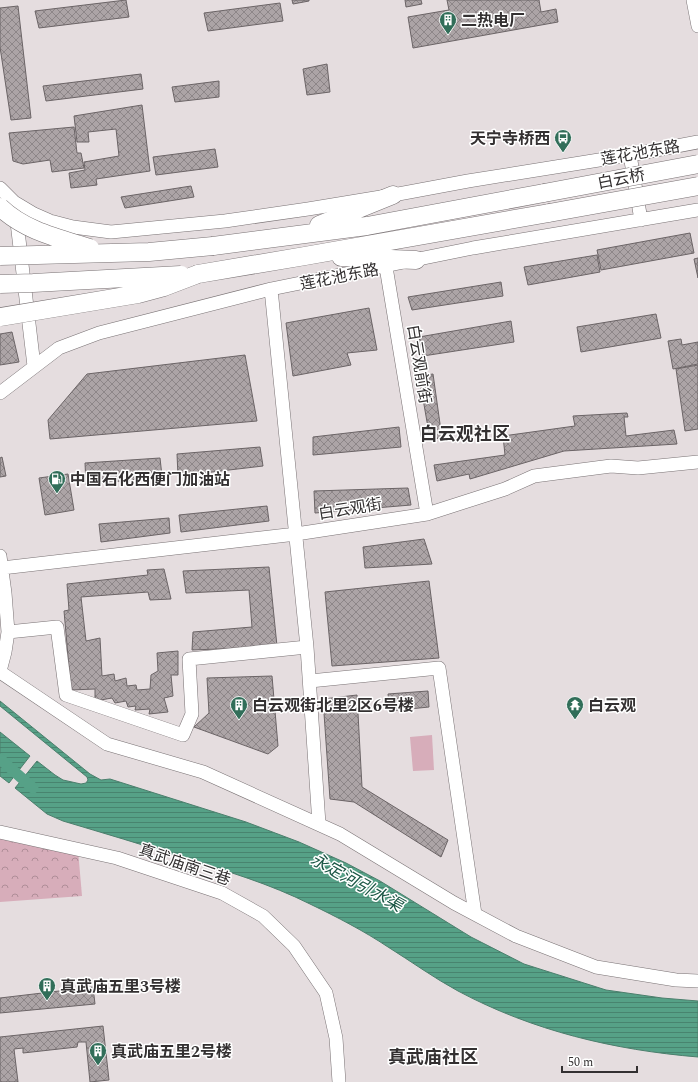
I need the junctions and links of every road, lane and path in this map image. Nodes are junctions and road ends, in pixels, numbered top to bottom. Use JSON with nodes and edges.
{"nodes":[{"id":1,"x":693,"y":0,"type":"edge"},
{"id":2,"x":698,"y":26,"type":"edge"},
{"id":3,"x":698,"y":142,"type":"edge"},
{"id":4,"x":630,"y":155,"type":"junction"},
{"id":5,"x":698,"y":164,"type":"edge"},
{"id":6,"x":698,"y":186,"type":"edge"},
{"id":7,"x":0,"y":188,"type":"edge"},
{"id":8,"x":393,"y":195,"type":"junction"},
{"id":9,"x":7,"y":205,"type":"edge"},
{"id":10,"x":698,"y":210,"type":"edge"},
{"id":11,"x":549,"y":213,"type":"joint"},
{"id":12,"x":641,"y":220,"type":"junction"},
{"id":13,"x":298,"y":234,"type":"junction"},
{"id":14,"x":106,"y":252,"type":"junction"},
{"id":15,"x":0,"y":256,"type":"edge"},
{"id":16,"x":304,"y":256,"type":"junction"},
{"id":17,"x":416,"y":260,"type":"junction"},
{"id":18,"x":386,"y":266,"type":"junction"},
{"id":19,"x":198,"y":274,"type":"junction"},
{"id":20,"x":0,"y":284,"type":"edge"},
{"id":21,"x":271,"y":289,"type":"junction"},
{"id":22,"x":0,"y":317,"type":"edge"},
{"id":23,"x":34,"y":366,"type":"junction"},
{"id":24,"x":0,"y":382,"type":"edge"},
{"id":25,"x":14,"y":383,"type":"junction"},
{"id":26,"x":0,"y":394,"type":"edge"},
{"id":27,"x":698,"y":462,"type":"edge"},
{"id":28,"x":427,"y":514,"type":"junction"},
{"id":29,"x":296,"y":534,"type":"junction"},
{"id":30,"x":1,"y":562,"type":"edge"},
{"id":31,"x":8,"y":632,"type":"junction"},
{"id":32,"x":307,"y":647,"type":"junction"},
{"id":33,"x":0,"y":672,"type":"edge"},
{"id":34,"x":310,"y":681,"type":"junction"},
{"id":35,"x":319,"y":824,"type":"junction"},
{"id":36,"x":0,"y":832,"type":"edge"},
{"id":37,"x":475,"y":914,"type":"junction"},
{"id":38,"x":698,"y":981,"type":"edge"},
{"id":39,"x":339,"y":1082,"type":"edge"}],
"edges":[{"from":1,"to":2,"type":"street"},
{"from":3,"to":4,"type":"street","name":"莲花池东路"},
{"from":4,"to":8,"type":"street","name":"莲花池东路"},
{"from":4,"to":12,"type":"street"},
{"from":5,"to":13,"type":"highway","name":"白云桥","bridge":true},
{"from":6,"to":11,"type":"highway","name":"白云桥","bridge":true},
{"from":7,"to":9,"type":"street","name":"莲花池东路"},
{"from":8,"to":9,"type":"street","name":"莲花池东路"},
{"from":8,"to":13,"type":"highway"},
{"from":9,"to":14,"type":"highway","bridge":true},
{"from":9,"to":23,"type":"street"},
{"from":10,"to":12,"type":"street","name":"莲花池东路"},
{"from":11,"to":16,"type":"highway","name":"莲花池东路"},
{"from":12,"to":17,"type":"street","name":"莲花池东路"},
{"from":13,"to":14,"type":"highway","bridge":true},
{"from":14,"to":15,"type":"highway","bridge":true},
{"from":16,"to":17,"type":"highway"},
{"from":16,"to":19,"type":"highway","name":"莲花池东路"},
{"from":17,"to":18,"type":"street","name":"莲花池东路"},
{"from":18,"to":21,"type":"street","name":"莲花池东路"},
{"from":18,"to":28,"type":"street","name":"白云观前街"},
{"from":19,"to":20,"type":"highway","name":"莲花池东路","bridge":true},
{"from":19,"to":22,"type":"highway","bridge":true},
{"from":21,"to":23,"type":"street","name":"莲花池东路"},
{"from":21,"to":29,"type":"street"},
{"from":23,"to":25,"type":"street","name":"莲花池东路"},
{"from":24,"to":25,"type":"street"},
{"from":25,"to":26,"type":"street","name":"莲花池东路"},
{"from":27,"to":28,"type":"street","name":"白云观街"},
{"from":28,"to":29,"type":"street","name":"白云观街"},
{"from":29,"to":30,"type":"street","name":"白云观街"},
{"from":29,"to":32,"type":"street"},
{"from":30,"to":31,"type":"street"},
{"from":31,"to":32,"type":"street"},
{"from":31,"to":33,"type":"street"},
{"from":32,"to":34,"type":"street"},
{"from":33,"to":35,"type":"street"},
{"from":34,"to":35,"type":"street"},
{"from":34,"to":37,"type":"street"},
{"from":35,"to":37,"type":"street"},
{"from":36,"to":39,"type":"street","name":"真武庙南三巷"},
{"from":37,"to":38,"type":"street"}]}
